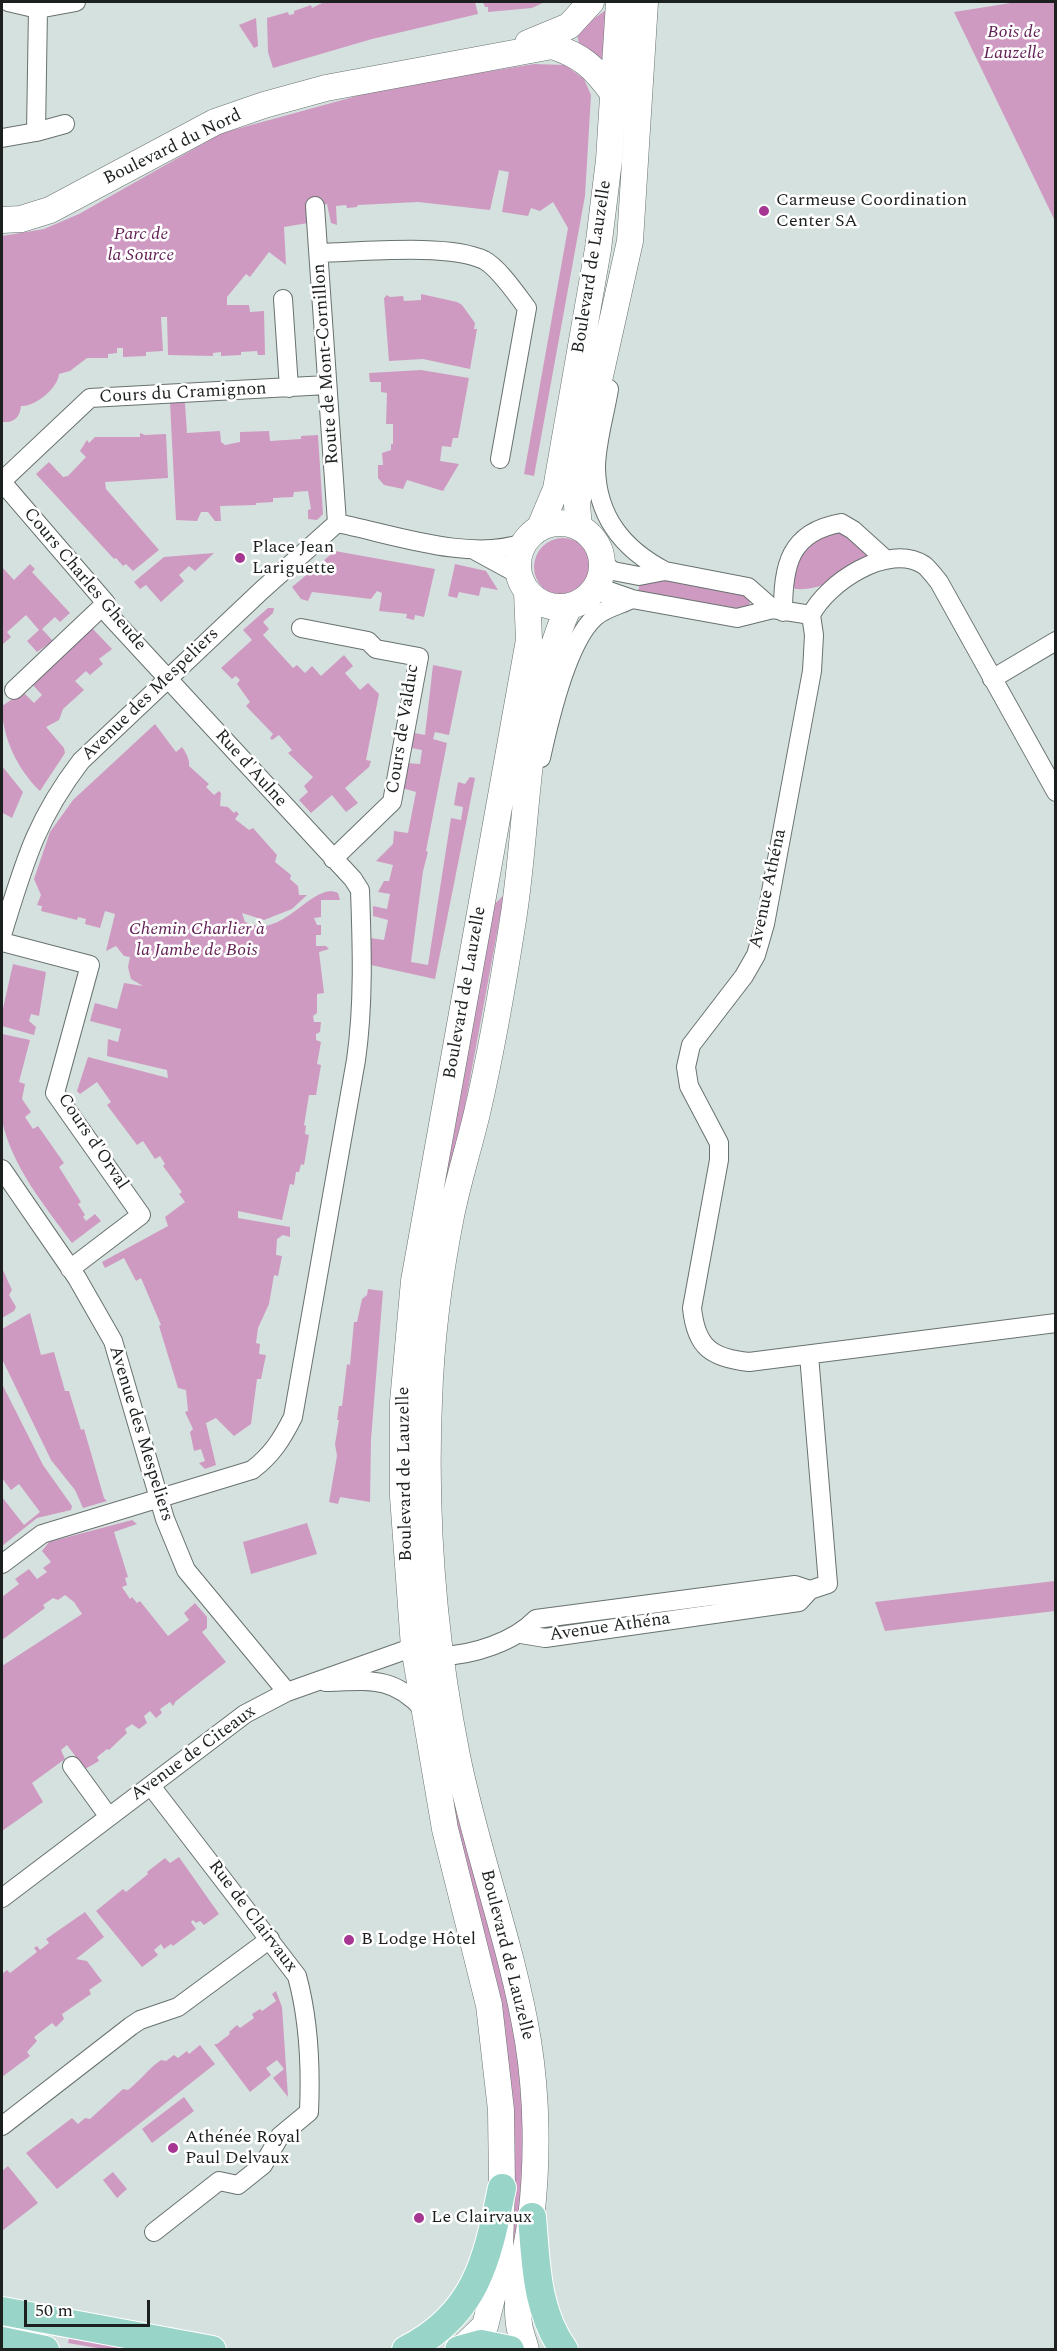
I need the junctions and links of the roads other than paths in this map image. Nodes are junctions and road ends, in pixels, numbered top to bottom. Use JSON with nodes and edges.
{"nodes":[{"id":1,"x":9,"y":2,"type":"edge"},
{"id":2,"x":76,"y":2,"type":"edge"},
{"id":3,"x":591,"y":2,"type":"edge"},
{"id":4,"x":620,"y":2,"type":"edge"},
{"id":5,"x":645,"y":2,"type":"edge"},
{"id":6,"x":38,"y":9,"type":"junction"},
{"id":7,"x":643,"y":48,"type":"junction"},
{"id":8,"x":491,"y":56,"type":"junction"},
{"id":9,"x":612,"y":92,"type":"junction"},
{"id":10,"x":65,"y":124,"type":"dead end"},
{"id":11,"x":36,"y":132,"type":"junction"},
{"id":12,"x":2,"y":138,"type":"edge"},
{"id":13,"x":315,"y":206,"type":"dead end"},
{"id":14,"x":2,"y":220,"type":"edge"},
{"id":15,"x":319,"y":253,"type":"junction"},
{"id":16,"x":620,"y":291,"type":"junction"},
{"id":17,"x":283,"y":299,"type":"dead end"},
{"id":18,"x":327,"y":385,"type":"junction"},
{"id":19,"x":289,"y":388,"type":"junction"},
{"id":20,"x":500,"y":459,"type":"dead end"},
{"id":21,"x":2,"y":482,"type":"edge"},
{"id":22,"x":338,"y":523,"type":"junction"},
{"id":23,"x":579,"y":527,"type":"junction"},
{"id":24,"x":532,"y":535,"type":"junction"},
{"id":25,"x":466,"y":549,"type":"junction"},
{"id":26,"x":884,"y":558,"type":"junction"},
{"id":27,"x":603,"y":563,"type":"junction"},
{"id":28,"x":665,"y":571,"type":"junction"},
{"id":29,"x":523,"y":583,"type":"junction"},
{"id":30,"x":632,"y":599,"type":"junction"},
{"id":31,"x":580,"y":601,"type":"junction"},
{"id":32,"x":106,"y":603,"type":"junction"},
{"id":33,"x":778,"y":610,"type":"junction"},
{"id":34,"x":812,"y":615,"type":"junction"},
{"id":35,"x":301,"y":628,"type":"dead end"},
{"id":36,"x":1056,"y":641,"type":"edge"},
{"id":37,"x":168,"y":678,"type":"junction"},
{"id":38,"x":992,"y":679,"type":"junction"},
{"id":39,"x":14,"y":690,"type":"dead end"},
{"id":40,"x":1056,"y":792,"type":"edge"},
{"id":41,"x":333,"y":859,"type":"junction"},
{"id":42,"x":518,"y":880,"type":"junction"},
{"id":43,"x":2,"y":935,"type":"edge"},
{"id":44,"x":2,"y":942,"type":"edge"},
{"id":45,"x":2,"y":1169,"type":"edge"},
{"id":46,"x":70,"y":1269,"type":"junction"},
{"id":47,"x":1056,"y":1323,"type":"edge"},
{"id":48,"x":808,"y":1355,"type":"junction"},
{"id":49,"x":160,"y":1498,"type":"junction"},
{"id":50,"x":2,"y":1564,"type":"edge"},
{"id":51,"x":414,"y":1647,"type":"junction"},
{"id":52,"x":442,"y":1666,"type":"junction"},
{"id":53,"x":315,"y":1683,"type":"junction"},
{"id":54,"x":287,"y":1692,"type":"junction"},
{"id":55,"x":423,"y":1709,"type":"junction"},
{"id":56,"x":72,"y":1766,"type":"dead end"},
{"id":57,"x":151,"y":1786,"type":"junction"},
{"id":58,"x":109,"y":1817,"type":"junction"},
{"id":59,"x":2,"y":1898,"type":"edge"},
{"id":60,"x":270,"y":1939,"type":"junction"},
{"id":61,"x":2,"y":2126,"type":"edge"},
{"id":62,"x":502,"y":2188,"type":"junction"},
{"id":63,"x":532,"y":2217,"type":"junction"},
{"id":64,"x":154,"y":2232,"type":"dead end"},
{"id":65,"x":2,"y":2311,"type":"edge"},
{"id":66,"x":2,"y":2341,"type":"edge"},
{"id":67,"x":461,"y":2348,"type":"edge"},
{"id":68,"x":45,"y":2349,"type":"edge"},
{"id":69,"x":212,"y":2349,"type":"edge"},
{"id":70,"x":406,"y":2349,"type":"edge"},
{"id":71,"x":510,"y":2349,"type":"edge"},
{"id":72,"x":526,"y":2349,"type":"edge"},
{"id":73,"x":564,"y":2349,"type":"edge"}],
"edges":[{"from":1,"to":6,"type":"street"},
{"from":2,"to":6,"type":"street"},
{"from":3,"to":8,"type":"main road","name":"Boulevard du Nord"},
{"from":4,"to":7,"type":"main road"},
{"from":4,"to":9,"type":"main road","name":"Boulevard de Lauzelle"},
{"from":5,"to":7,"type":"main road","name":"Boulevard de Lauzelle"},
{"from":6,"to":11,"type":"street"},
{"from":7,"to":16,"type":"main road","name":"Boulevard de Lauzelle"},
{"from":8,"to":9,"type":"main road","name":"Boulevard du Nord"},
{"from":8,"to":14,"type":"main road","name":"Boulevard du Nord"},
{"from":9,"to":24,"type":"main road","name":"Boulevard de Lauzelle"},
{"from":10,"to":11,"type":"street"},
{"from":11,"to":12,"type":"street"},
{"from":13,"to":15,"type":"street","name":"Route de Mont-Cornillon"},
{"from":15,"to":18,"type":"street","name":"Route de Mont-Cornillon"},
{"from":15,"to":20,"type":"street"},
{"from":16,"to":23,"type":"main road","name":"Boulevard de Lauzelle"},
{"from":16,"to":28,"type":"street"},
{"from":17,"to":19,"type":"street","name":"Cours du Cramignon"},
{"from":18,"to":19,"type":"street","name":"Cours du Cramignon"},
{"from":18,"to":22,"type":"street","name":"Route de Mont-Cornillon"},
{"from":19,"to":21,"type":"street","name":"Cours du Cramignon"},
{"from":21,"to":32,"type":"street","name":"Cours Charles Gheude"},
{"from":22,"to":25,"type":"street"},
{"from":22,"to":37,"type":"street","name":"Avenue des Mespeliers"},
{"from":23,"to":24,"type":"main road"},
{"from":23,"to":27,"type":"main road"},
{"from":24,"to":25,"type":"street"},
{"from":24,"to":29,"type":"main road"},
{"from":25,"to":29,"type":"street"},
{"from":26,"to":33,"type":"street"},
{"from":26,"to":34,"type":"street"},
{"from":26,"to":38,"type":"street"},
{"from":27,"to":28,"type":"street"},
{"from":27,"to":31,"type":"main road"},
{"from":28,"to":33,"type":"street"},
{"from":29,"to":31,"type":"main road"},
{"from":29,"to":51,"type":"main road","name":"Boulevard de Lauzelle"},
{"from":30,"to":31,"type":"street"},
{"from":30,"to":33,"type":"street"},
{"from":30,"to":42,"type":"street"},
{"from":31,"to":42,"type":"main road","name":"Boulevard de Lauzelle"},
{"from":32,"to":37,"type":"street","name":"Cours Charles Gheude"},
{"from":32,"to":39,"type":"street"},
{"from":33,"to":34,"type":"street"},
{"from":34,"to":48,"type":"street","name":"Avenue Athéna"},
{"from":35,"to":41,"type":"street","name":"Cours de Valduc"},
{"from":36,"to":38,"type":"street"},
{"from":37,"to":41,"type":"street","name":"Rue d'Aulne"},
{"from":37,"to":43,"type":"street","name":"Avenue des Mespeliers"},
{"from":38,"to":40,"type":"street"},
{"from":41,"to":49,"type":"street","name":"Rue d'Aulne"},
{"from":42,"to":52,"type":"main road","name":"Boulevard de Lauzelle"},
{"from":44,"to":46,"type":"street","name":"Cours d'Orval"},
{"from":45,"to":46,"type":"street","name":"Avenue des Mespeliers"},
{"from":46,"to":49,"type":"street","name":"Avenue des Mespeliers"},
{"from":47,"to":48,"type":"street","name":"Avenue Athéna"},
{"from":48,"to":52,"type":"street","name":"Avenue Athéna"},
{"from":49,"to":50,"type":"street","name":"Rue d'Aulne"},
{"from":49,"to":54,"type":"street","name":"Avenue des Mespeliers"},
{"from":51,"to":52,"type":"main road"},
{"from":51,"to":53,"type":"street","name":"Avenue de Citeaux"},
{"from":51,"to":55,"type":"main road","name":"Boulevard de Lauzelle"},
{"from":52,"to":63,"type":"main road","name":"Boulevard de Lauzelle"},
{"from":53,"to":54,"type":"street","name":"Avenue de Citeaux"},
{"from":53,"to":55,"type":"street","name":"Avenue de Citeaux"},
{"from":54,"to":57,"type":"street","name":"Avenue de Citeaux"},
{"from":55,"to":62,"type":"main road","name":"Boulevard de Lauzelle"},
{"from":56,"to":58,"type":"street"},
{"from":57,"to":58,"type":"street","name":"Avenue de Citeaux"},
{"from":57,"to":60,"type":"street","name":"Rue de Clairvaux"},
{"from":58,"to":59,"type":"street","name":"Avenue de Citeaux"},
{"from":60,"to":61,"type":"street"},
{"from":60,"to":64,"type":"street","name":"Rue de Clairvaux"},
{"from":62,"to":67,"type":"main road","name":"Boulevard de Lauzelle"},
{"from":62,"to":70,"type":"main road"},
{"from":63,"to":72,"type":"main road","name":"Boulevard de Lauzelle"},
{"from":63,"to":73,"type":"main road"},
{"from":65,"to":69,"type":"main road"},
{"from":66,"to":68,"type":"main road"},
{"from":67,"to":71,"type":"main road"}]}
